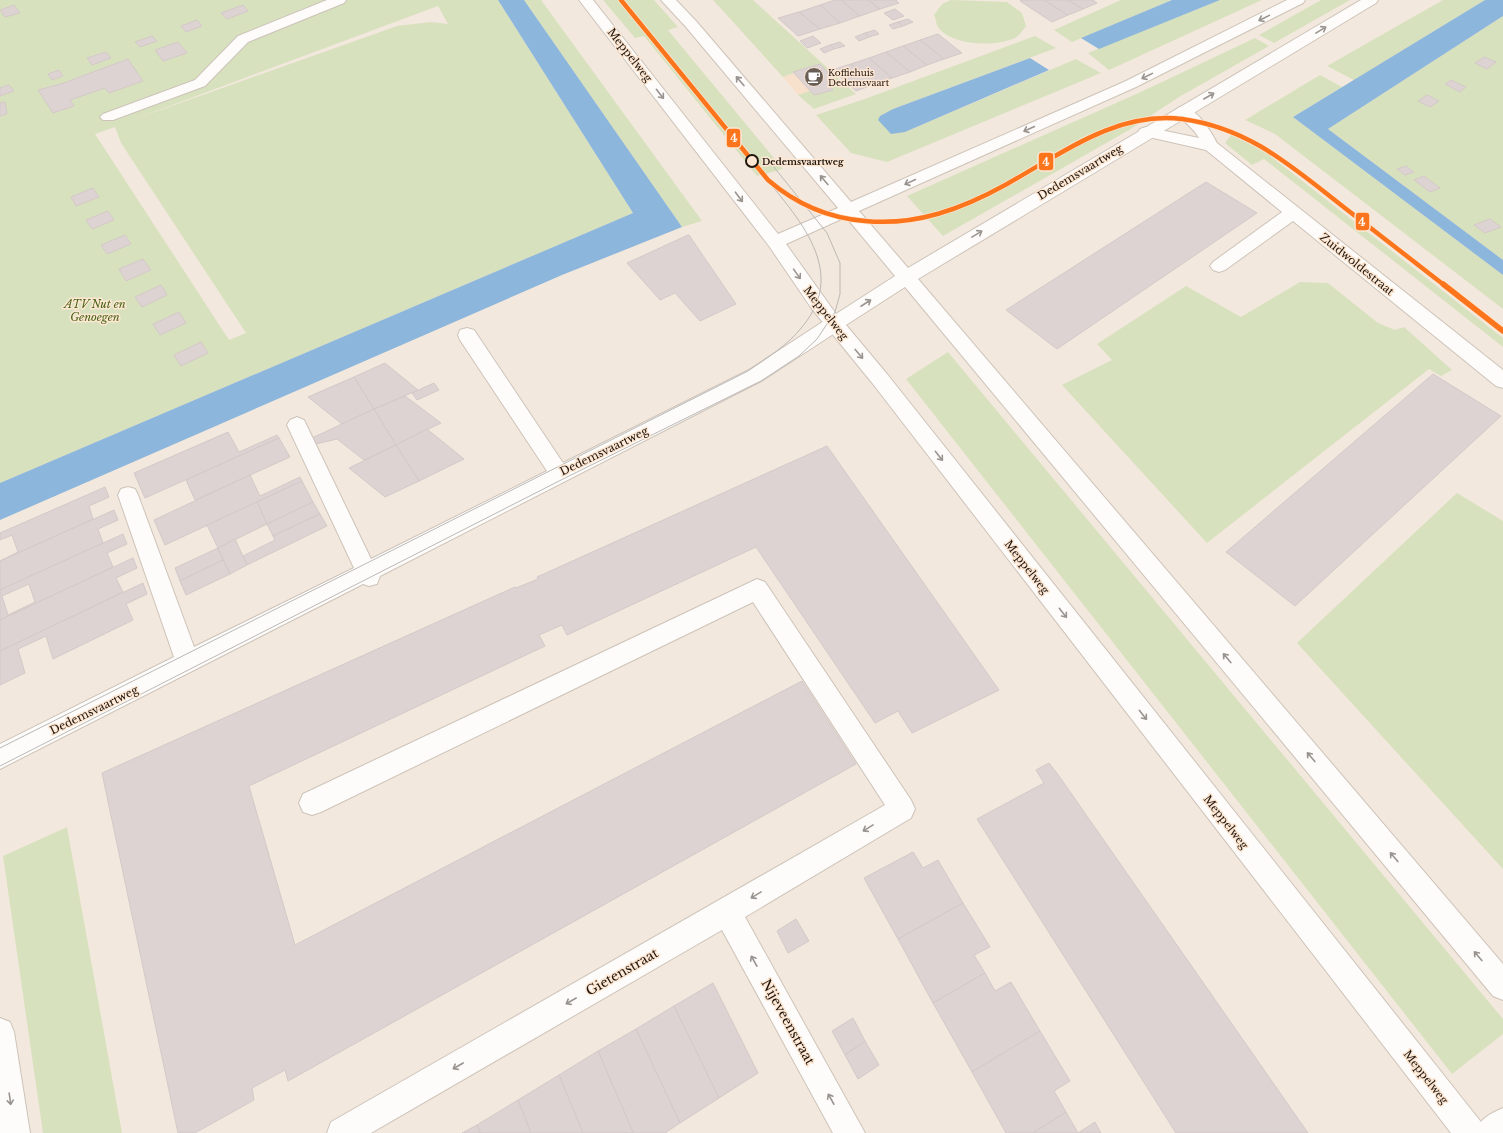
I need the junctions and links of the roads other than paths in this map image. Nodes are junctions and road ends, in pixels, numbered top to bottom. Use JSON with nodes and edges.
{"nodes":[{"id":1,"x":339,"y":0,"type":"edge"},
{"id":2,"x":586,"y":0,"type":"edge"},
{"id":3,"x":668,"y":0,"type":"edge"},
{"id":4,"x":1298,"y":0,"type":"edge"},
{"id":5,"x":1371,"y":0,"type":"edge"},
{"id":6,"x":1183,"y":111,"type":"junction"},
{"id":7,"x":108,"y":116,"type":"dead end"},
{"id":8,"x":1146,"y":132,"type":"junction"},
{"id":9,"x":1211,"y":146,"type":"junction"},
{"id":10,"x":850,"y":210,"type":"junction"},
{"id":11,"x":1293,"y":213,"type":"junction"},
{"id":12,"x":775,"y":242,"type":"junction"},
{"id":13,"x":1220,"y":266,"type":"dead end"},
{"id":14,"x":906,"y":277,"type":"junction"},
{"id":15,"x":834,"y":324,"type":"junction"},
{"id":16,"x":467,"y":335,"type":"dead end"},
{"id":17,"x":1503,"y":381,"type":"edge"},
{"id":18,"x":297,"y":425,"type":"dead end"},
{"id":19,"x":559,"y":473,"type":"junction"},
{"id":20,"x":128,"y":495,"type":"dead end"},
{"id":21,"x":368,"y":574,"type":"junction"},
{"id":22,"x":188,"y":663,"type":"junction"},
{"id":23,"x":0,"y":757,"type":"edge"},
{"id":24,"x":312,"y":803,"type":"dead end"},
{"id":25,"x":727,"y":912,"type":"junction"},
{"id":26,"x":1503,"y":986,"type":"edge"},
{"id":27,"x":0,"y":1032,"type":"edge"},
{"id":28,"x":1503,"y":1123,"type":"edge"},
{"id":29,"x":15,"y":1133,"type":"edge"},
{"id":30,"x":342,"y":1133,"type":"edge"},
{"id":31,"x":850,"y":1133,"type":"edge"},
{"id":32,"x":1470,"y":1133,"type":"edge"},
{"id":33,"x":1489,"y":1133,"type":"edge"}],
"edges":[{"from":1,"to":7,"type":"main road"},
{"from":2,"to":12,"type":"main road","name":"Meppelweg","one_way":true},
{"from":10,"to":3,"type":"main road","one_way":true},
{"from":4,"to":10,"type":"main road","one_way":true},
{"from":6,"to":5,"type":"main road","name":"Dedemsvaartweg","one_way":true},
{"from":6,"to":8,"type":"main road","name":"Dedemsvaartweg"},
{"from":6,"to":9,"type":"main road","name":"Zuidwoldestraat"},
{"from":8,"to":9,"type":"main road","name":"Zuidwoldestraat"},
{"from":14,"to":8,"type":"main road","name":"Dedemsvaartweg","one_way":true},
{"from":9,"to":11,"type":"main road","name":"Zuidwoldestraat"},
{"from":10,"to":12,"type":"main road"},
{"from":10,"to":14,"type":"main road"},
{"from":11,"to":13,"type":"main road"},
{"from":11,"to":17,"type":"main road","name":"Zuidwoldestraat"},
{"from":12,"to":15,"type":"main road","name":"Meppelweg","one_way":true},
{"from":15,"to":14,"type":"main road","name":"Dedemsvaartweg","one_way":true},
{"from":26,"to":14,"type":"main road","one_way":true},
{"from":15,"to":19,"type":"main road","name":"Dedemsvaartweg"},
{"from":15,"to":32,"type":"main road","name":"Meppelweg","one_way":true},
{"from":16,"to":19,"type":"main road"},
{"from":18,"to":21,"type":"main road"},
{"from":19,"to":21,"type":"main road","name":"Dedemsvaartweg"},
{"from":20,"to":22,"type":"main road"},
{"from":21,"to":22,"type":"main road","name":"Dedemsvaartweg"},
{"from":22,"to":23,"type":"main road","name":"Dedemsvaartweg"},
{"from":24,"to":25,"type":"main road","name":"Gietenstraat","one_way":true},
{"from":25,"to":30,"type":"main road","name":"Gietenstraat","one_way":true},
{"from":31,"to":25,"type":"main road","name":"Nijeveenstraat","one_way":true},
{"from":27,"to":29,"type":"main road","one_way":true},
{"from":28,"to":33,"type":"main road"}]}
